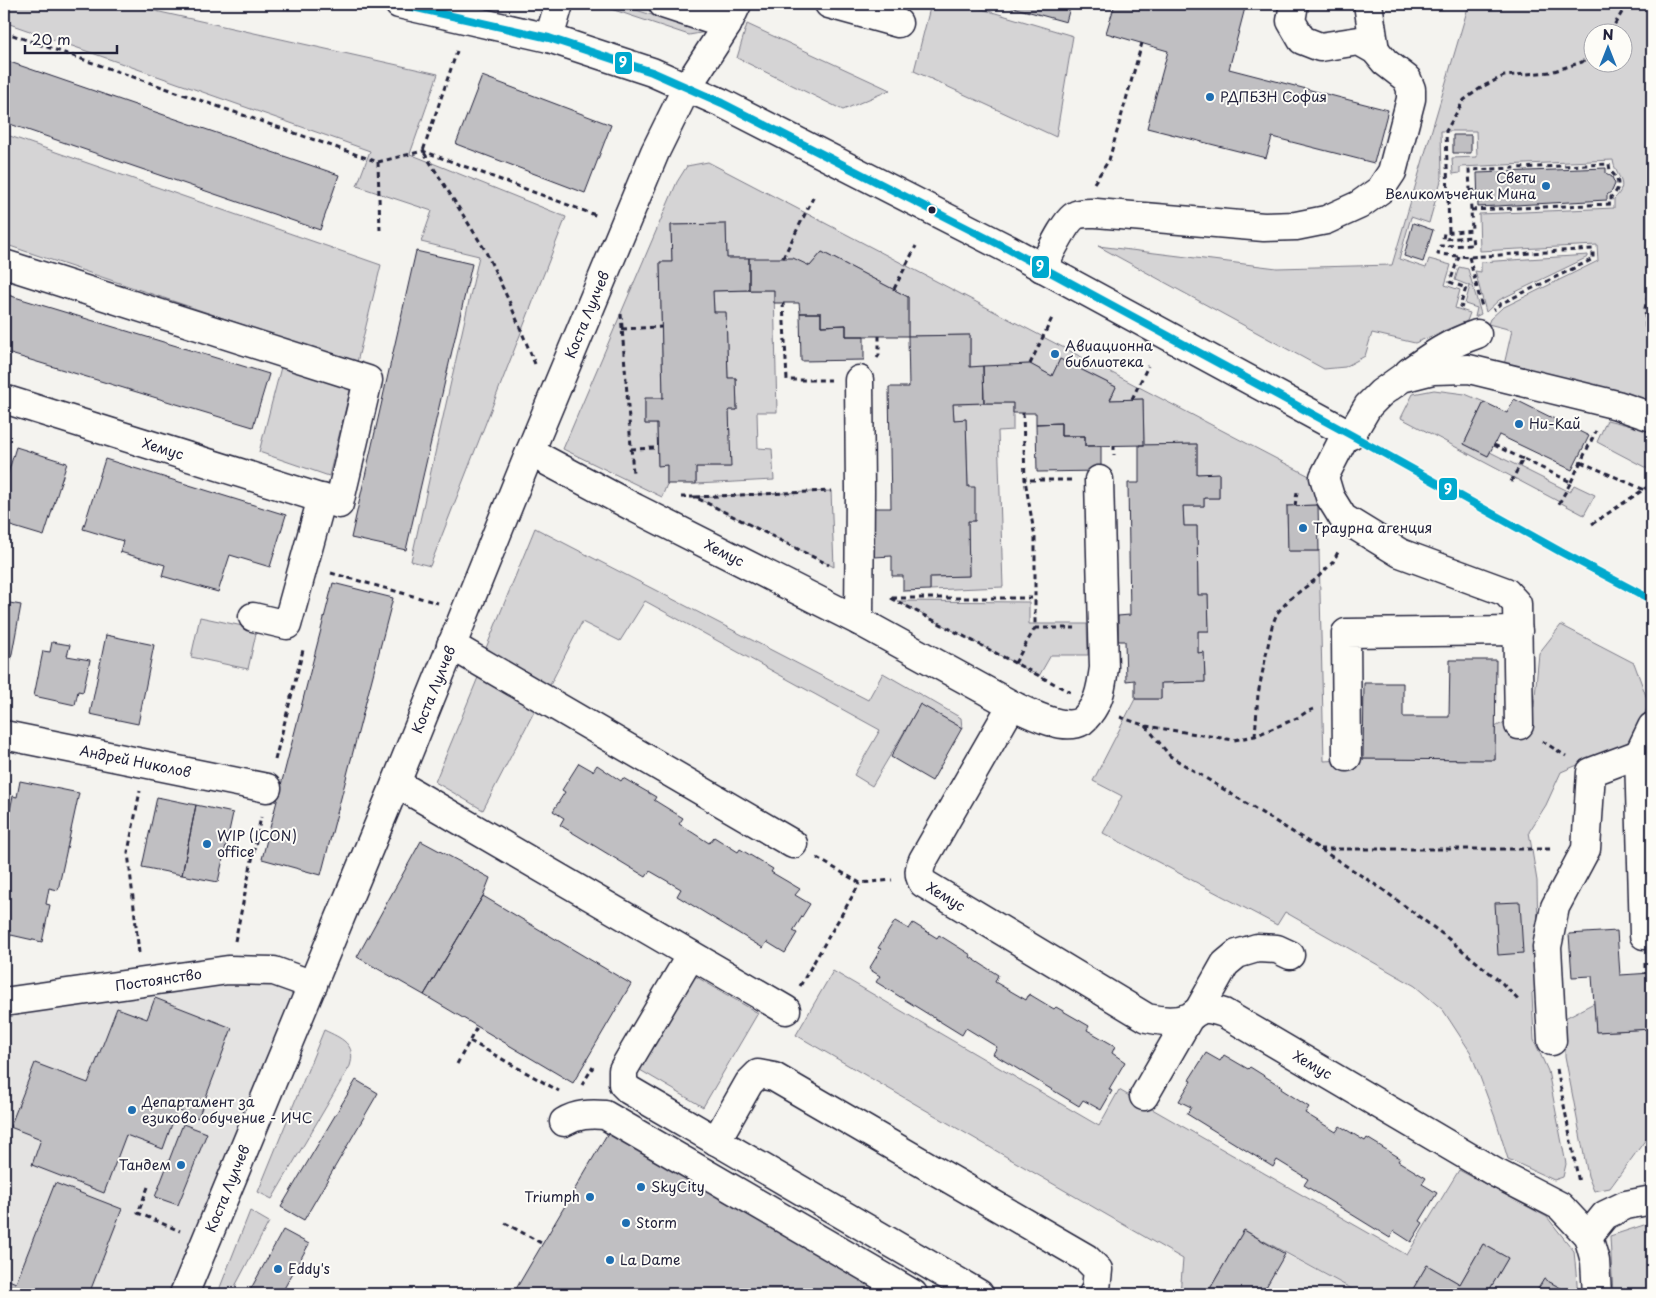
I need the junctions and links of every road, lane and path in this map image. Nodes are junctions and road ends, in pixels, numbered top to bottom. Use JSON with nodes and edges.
{"nodes":[{"id":1,"x":399,"y":4,"type":"edge"},
{"id":2,"x":559,"y":4,"type":"edge"},
{"id":3,"x":663,"y":4,"type":"edge"},
{"id":4,"x":829,"y":4,"type":"edge"},
{"id":5,"x":1294,"y":4,"type":"edge"},
{"id":6,"x":1368,"y":4,"type":"edge"},
{"id":7,"x":1627,"y":4,"type":"edge"},
{"id":8,"x":732,"y":14,"type":"edge"},
{"id":9,"x":1616,"y":22,"type":"edge"},
{"id":10,"x":898,"y":23,"type":"dead end"},
{"id":11,"x":4,"y":32,"type":"edge"},
{"id":12,"x":549,"y":38,"type":"junction"},
{"id":13,"x":1142,"y":43,"type":"dead end"},
{"id":14,"x":1375,"y":50,"type":"junction"},
{"id":15,"x":458,"y":51,"type":"dead end"},
{"id":16,"x":1584,"y":60,"type":"edge"},
{"id":17,"x":687,"y":87,"type":"junction"},
{"id":18,"x":423,"y":151,"type":"junction"},
{"id":19,"x":378,"y":162,"type":"junction"},
{"id":20,"x":1098,"y":176,"type":"dead end"},
{"id":21,"x":1477,"y":190,"type":"dead end"},
{"id":22,"x":1470,"y":191,"type":"junction"},
{"id":23,"x":815,"y":194,"type":"dead end"},
{"id":24,"x":1471,"y":210,"type":"junction"},
{"id":25,"x":601,"y":217,"type":"dead end"},
{"id":26,"x":380,"y":230,"type":"dead end"},
{"id":27,"x":1450,"y":232,"type":"junction"},
{"id":28,"x":916,"y":246,"type":"dead end"},
{"id":29,"x":1458,"y":256,"type":"junction"},
{"id":30,"x":1469,"y":257,"type":"junction"},
{"id":31,"x":783,"y":258,"type":"dead end"},
{"id":32,"x":4,"y":264,"type":"edge"},
{"id":33,"x":1042,"y":268,"type":"junction"},
{"id":34,"x":1652,"y":278,"type":"edge"},
{"id":35,"x":894,"y":289,"type":"dead end"},
{"id":36,"x":783,"y":303,"type":"dead end"},
{"id":37,"x":621,"y":306,"type":"dead end"},
{"id":38,"x":1467,"y":308,"type":"dead end"},
{"id":39,"x":1053,"y":316,"type":"dead end"},
{"id":40,"x":1480,"y":323,"type":"junction"},
{"id":41,"x":661,"y":327,"type":"dead end"},
{"id":42,"x":622,"y":329,"type":"junction"},
{"id":43,"x":1652,"y":334,"type":"edge"},
{"id":44,"x":879,"y":336,"type":"dead end"},
{"id":45,"x":879,"y":355,"type":"dead end"},
{"id":46,"x":1030,"y":364,"type":"dead end"},
{"id":47,"x":1148,"y":366,"type":"dead end"},
{"id":48,"x":538,"y":370,"type":"dead end"},
{"id":49,"x":1402,"y":378,"type":"junction"},
{"id":50,"x":859,"y":380,"type":"joint"},
{"id":51,"x":4,"y":399,"type":"edge"},
{"id":52,"x":1132,"y":399,"type":"dead end"},
{"id":53,"x":1617,"y":405,"type":"junction"},
{"id":54,"x":1023,"y":412,"type":"dead end"},
{"id":55,"x":1652,"y":417,"type":"edge"},
{"id":56,"x":1349,"y":433,"type":"junction"},
{"id":57,"x":1494,"y":445,"type":"dead end"},
{"id":58,"x":657,"y":448,"type":"dead end"},
{"id":59,"x":631,"y":449,"type":"junction"},
{"id":60,"x":530,"y":452,"type":"junction"},
{"id":61,"x":1523,"y":458,"type":"junction"},
{"id":62,"x":1581,"y":462,"type":"junction"},
{"id":63,"x":1025,"y":480,"type":"junction"},
{"id":64,"x":1072,"y":480,"type":"dead end"},
{"id":65,"x":1100,"y":480,"type":"dead end"},
{"id":66,"x":1511,"y":482,"type":"dead end"},
{"id":67,"x":1571,"y":482,"type":"junction"},
{"id":68,"x":1652,"y":484,"type":"edge"},
{"id":69,"x":1645,"y":490,"type":"junction"},
{"id":70,"x":860,"y":491,"type":"junction"},
{"id":71,"x":695,"y":497,"type":"dead end"},
{"id":72,"x":322,"y":498,"type":"junction"},
{"id":73,"x":1557,"y":507,"type":"dead end"},
{"id":74,"x":635,"y":508,"type":"junction"},
{"id":75,"x":1343,"y":518,"type":"junction"},
{"id":76,"x":1592,"y":524,"type":"dead end"},
{"id":77,"x":846,"y":525,"type":"dead end"},
{"id":78,"x":323,"y":571,"type":"dead end"},
{"id":79,"x":891,"y":598,"type":"dead end"},
{"id":80,"x":442,"y":604,"type":"dead end"},
{"id":81,"x":253,"y":617,"type":"dead end"},
{"id":82,"x":852,"y":618,"type":"junction"},
{"id":83,"x":1518,"y":631,"type":"junction"},
{"id":84,"x":451,"y":645,"type":"junction"},
{"id":85,"x":1015,"y":664,"type":"junction"},
{"id":86,"x":1012,"y":705,"type":"junction"},
{"id":87,"x":1095,"y":705,"type":"junction"},
{"id":88,"x":1308,"y":711,"type":"dead end"},
{"id":89,"x":1518,"y":725,"type":"joint"},
{"id":90,"x":1146,"y":726,"type":"junction"},
{"id":91,"x":1652,"y":727,"type":"edge"},
{"id":92,"x":4,"y":735,"type":"edge"},
{"id":93,"x":1255,"y":736,"type":"junction"},
{"id":94,"x":1639,"y":754,"type":"junction"},
{"id":95,"x":1347,"y":757,"type":"dead end"},
{"id":96,"x":145,"y":763,"type":"junction"},
{"id":97,"x":1590,"y":772,"type":"junction"},
{"id":98,"x":396,"y":783,"type":"junction"},
{"id":99,"x":267,"y":788,"type":"joint"},
{"id":100,"x":793,"y":844,"type":"joint"},
{"id":101,"x":1320,"y":849,"type":"junction"},
{"id":102,"x":1586,"y":849,"type":"junction"},
{"id":103,"x":1644,"y":935,"type":"dead end"},
{"id":104,"x":691,"y":955,"type":"junction"},
{"id":105,"x":1290,"y":955,"type":"dead end"},
{"id":106,"x":228,"y":970,"type":"junction"},
{"id":107,"x":142,"y":984,"type":"junction"},
{"id":108,"x":313,"y":985,"type":"junction"},
{"id":109,"x":4,"y":1002,"type":"edge"},
{"id":110,"x":1523,"y":1004,"type":"dead end"},
{"id":111,"x":786,"y":1010,"type":"joint"},
{"id":112,"x":1194,"y":1014,"type":"junction"},
{"id":113,"x":478,"y":1027,"type":"dead end"},
{"id":114,"x":470,"y":1041,"type":"junction"},
{"id":115,"x":1552,"y":1041,"type":"joint"},
{"id":116,"x":457,"y":1064,"type":"dead end"},
{"id":117,"x":595,"y":1064,"type":"dead end"},
{"id":118,"x":579,"y":1089,"type":"dead end"},
{"id":119,"x":562,"y":1092,"type":"dead end"},
{"id":120,"x":1144,"y":1096,"type":"dead end"},
{"id":121,"x":564,"y":1122,"type":"dead end"},
{"id":122,"x":716,"y":1140,"type":"junction"},
{"id":123,"x":148,"y":1186,"type":"dead end"},
{"id":124,"x":1580,"y":1189,"type":"dead end"},
{"id":125,"x":1652,"y":1200,"type":"edge"},
{"id":126,"x":505,"y":1223,"type":"dead end"},
{"id":127,"x":182,"y":1232,"type":"dead end"},
{"id":128,"x":1588,"y":1236,"type":"junction"},
{"id":129,"x":543,"y":1244,"type":"dead end"},
{"id":130,"x":944,"y":1286,"type":"edge"},
{"id":131,"x":184,"y":1294,"type":"edge"},
{"id":132,"x":913,"y":1294,"type":"edge"},
{"id":133,"x":979,"y":1294,"type":"edge"},
{"id":134,"x":1093,"y":1294,"type":"edge"},
{"id":135,"x":1597,"y":1294,"type":"edge"}],
"edges":[{"from":1,"to":12,"type":"street"},
{"from":2,"to":12,"type":"street"},
{"from":3,"to":8,"type":"street"},
{"from":4,"to":10,"type":"street"},
{"from":5,"to":14,"type":"street"},
{"from":6,"to":14,"type":"street"},
{"from":7,"to":9,"type":"path"},
{"from":8,"to":17,"type":"street","name":"Коста Лулчев"},
{"from":11,"to":19,"type":"path"},
{"from":12,"to":17,"type":"street"},
{"from":13,"to":20,"type":"path"},
{"from":14,"to":33,"type":"street"},
{"from":15,"to":18,"type":"path"},
{"from":16,"to":27,"type":"path"},
{"from":17,"to":33,"type":"street"},
{"from":17,"to":60,"type":"street","name":"Коста Лулчев"},
{"from":18,"to":19,"type":"path"},
{"from":18,"to":25,"type":"path"},
{"from":18,"to":48,"type":"path"},
{"from":19,"to":26,"type":"path"},
{"from":21,"to":22,"type":"path"},
{"from":22,"to":24,"type":"path"},
{"from":22,"to":24,"type":"path"},
{"from":23,"to":31,"type":"path"},
{"from":24,"to":27,"type":"path"},
{"from":27,"to":29,"type":"path"},
{"from":28,"to":35,"type":"path"},
{"from":29,"to":30,"type":"path"},
{"from":29,"to":38,"type":"path"},
{"from":30,"to":40,"type":"path"},
{"from":30,"to":40,"type":"path"},
{"from":32,"to":72,"type":"street","name":"Хемус"},
{"from":33,"to":56,"type":"street"},
{"from":34,"to":43,"type":"path"},
{"from":36,"to":50,"type":"path"},
{"from":37,"to":42,"type":"path"},
{"from":39,"to":46,"type":"path"},
{"from":40,"to":49,"type":"street"},
{"from":41,"to":42,"type":"path"},
{"from":42,"to":59,"type":"path"},
{"from":44,"to":45,"type":"path"},
{"from":47,"to":52,"type":"path"},
{"from":49,"to":53,"type":"street"},
{"from":49,"to":56,"type":"street"},
{"from":50,"to":70,"type":"street"},
{"from":51,"to":72,"type":"street","name":"Хемус"},
{"from":53,"to":55,"type":"street"},
{"from":53,"to":62,"type":"path"},
{"from":54,"to":63,"type":"path"},
{"from":56,"to":75,"type":"street"},
{"from":57,"to":61,"type":"path"},
{"from":58,"to":59,"type":"path"},
{"from":59,"to":74,"type":"path"},
{"from":60,"to":74,"type":"street","name":"Хемус"},
{"from":60,"to":84,"type":"street","name":"Коста Лулчев"},
{"from":61,"to":66,"type":"path"},
{"from":61,"to":67,"type":"path"},
{"from":62,"to":67,"type":"path"},
{"from":62,"to":69,"type":"path"},
{"from":63,"to":64,"type":"path"},
{"from":63,"to":85,"type":"path"},
{"from":65,"to":87,"type":"street"},
{"from":67,"to":73,"type":"path"},
{"from":68,"to":69,"type":"path"},
{"from":69,"to":76,"type":"path"},
{"from":70,"to":71,"type":"path"},
{"from":70,"to":82,"type":"street"},
{"from":72,"to":81,"type":"street"},
{"from":74,"to":82,"type":"street","name":"Хемус"},
{"from":75,"to":83,"type":"street"},
{"from":75,"to":93,"type":"path"},
{"from":77,"to":82,"type":"street"},
{"from":78,"to":80,"type":"path"},
{"from":79,"to":85,"type":"path"},
{"from":82,"to":86,"type":"street","name":"Хемус"},
{"from":83,"to":89,"type":"street"},
{"from":83,"to":95,"type":"street"},
{"from":84,"to":98,"type":"street","name":"Коста Лулчев"},
{"from":84,"to":100,"type":"street"},
{"from":85,"to":87,"type":"path"},
{"from":86,"to":87,"type":"street"},
{"from":86,"to":112,"type":"street","name":"Хемус"},
{"from":87,"to":90,"type":"path"},
{"from":88,"to":93,"type":"path"},
{"from":89,"to":97,"type":"path"},
{"from":90,"to":93,"type":"path"},
{"from":90,"to":101,"type":"path"},
{"from":91,"to":94,"type":"street"},
{"from":92,"to":96,"type":"street","name":"Андрей Николов"},
{"from":94,"to":97,"type":"street"},
{"from":94,"to":103,"type":"street"},
{"from":96,"to":99,"type":"street","name":"Андрей Николов"},
{"from":96,"to":107,"type":"path"},
{"from":97,"to":102,"type":"street"},
{"from":98,"to":104,"type":"street"},
{"from":98,"to":108,"type":"street","name":"Коста Лулчев"},
{"from":99,"to":106,"type":"path"},
{"from":100,"to":111,"type":"path"},
{"from":101,"to":102,"type":"path"},
{"from":101,"to":110,"type":"path"},
{"from":102,"to":115,"type":"street"},
{"from":104,"to":111,"type":"street"},
{"from":104,"to":122,"type":"street"},
{"from":105,"to":112,"type":"street"},
{"from":106,"to":107,"type":"street","name":"Постоянство"},
{"from":106,"to":108,"type":"street","name":"Постоянство"},
{"from":107,"to":109,"type":"street","name":"Постоянство"},
{"from":108,"to":131,"type":"street","name":"Коста Лулчев"},
{"from":112,"to":120,"type":"street"},
{"from":112,"to":128,"type":"street","name":"Хемус"},
{"from":113,"to":114,"type":"path"},
{"from":114,"to":116,"type":"path"},
{"from":114,"to":119,"type":"path"},
{"from":115,"to":124,"type":"path"},
{"from":117,"to":118,"type":"path"},
{"from":121,"to":132,"type":"street"},
{"from":122,"to":130,"type":"street"},
{"from":122,"to":134,"type":"street"},
{"from":123,"to":127,"type":"path"},
{"from":125,"to":128,"type":"street"},
{"from":126,"to":129,"type":"path"},
{"from":128,"to":135,"type":"street"},
{"from":130,"to":133,"type":"street"}]}
